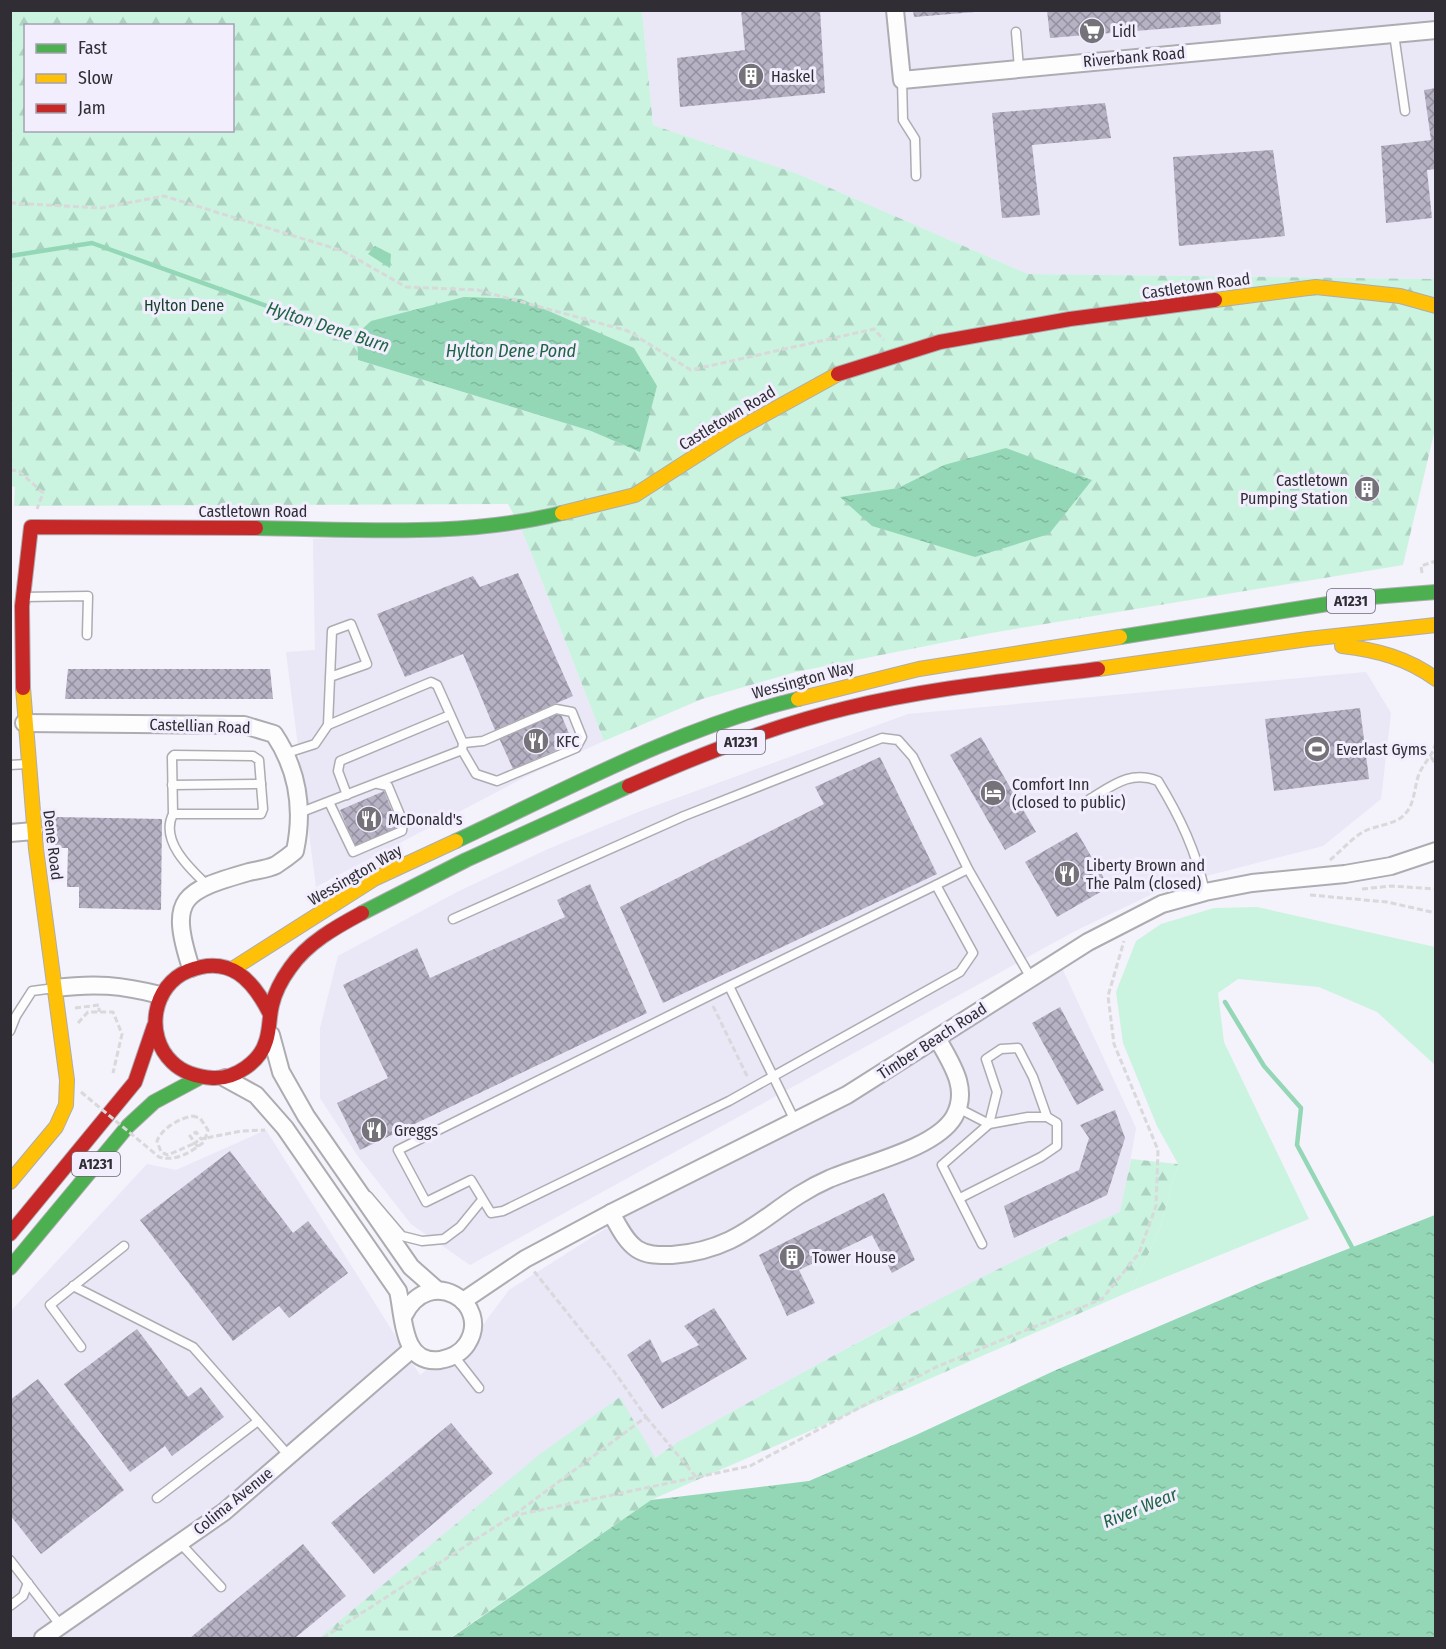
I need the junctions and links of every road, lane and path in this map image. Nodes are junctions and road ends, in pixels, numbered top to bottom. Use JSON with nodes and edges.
{"nodes":[{"id":1,"x":895,"y":10,"type":"edge"},
{"id":2,"x":1436,"y":30,"type":"edge"},
{"id":3,"x":1016,"y":32,"type":"dead end"},
{"id":4,"x":1394,"y":34,"type":"junction"},
{"id":5,"x":1019,"y":68,"type":"junction"},
{"id":6,"x":902,"y":80,"type":"junction"},
{"id":7,"x":1405,"y":111,"type":"dead end"},
{"id":8,"x":916,"y":176,"type":"dead end"},
{"id":9,"x":10,"y":203,"type":"edge"},
{"id":10,"x":1436,"y":306,"type":"edge"},
{"id":11,"x":896,"y":356,"type":"junction"},
{"id":12,"x":10,"y":470,"type":"edge"},
{"id":13,"x":31,"y":527,"type":"junction"},
{"id":14,"x":1436,"y":592,"type":"edge"},
{"id":15,"x":23,"y":597,"type":"junction"},
{"id":16,"x":16,"y":616,"type":"edge"},
{"id":17,"x":1436,"y":625,"type":"edge"},
{"id":18,"x":87,"y":635,"type":"dead end"},
{"id":19,"x":1289,"y":642,"type":"junction"},
{"id":20,"x":330,"y":678,"type":"junction"},
{"id":21,"x":1436,"y":679,"type":"edge"},
{"id":22,"x":450,"y":715,"type":"junction"},
{"id":23,"x":24,"y":723,"type":"junction"},
{"id":24,"x":328,"y":725,"type":"junction"},
{"id":25,"x":1436,"y":741,"type":"edge"},
{"id":26,"x":462,"y":746,"type":"junction"},
{"id":27,"x":287,"y":753,"type":"junction"},
{"id":28,"x":1431,"y":757,"type":"junction"},
{"id":29,"x":27,"y":764,"type":"junction"},
{"id":30,"x":10,"y":765,"type":"edge"},
{"id":31,"x":1436,"y":765,"type":"edge"},
{"id":32,"x":261,"y":784,"type":"junction"},
{"id":33,"x":378,"y":784,"type":"junction"},
{"id":34,"x":172,"y":785,"type":"junction"},
{"id":35,"x":347,"y":795,"type":"junction"},
{"id":36,"x":1090,"y":799,"type":"dead end"},
{"id":37,"x":329,"y":802,"type":"junction"},
{"id":38,"x":299,"y":813,"type":"junction"},
{"id":39,"x":173,"y":814,"type":"junction"},
{"id":40,"x":34,"y":831,"type":"junction"},
{"id":41,"x":10,"y":832,"type":"edge"},
{"id":42,"x":1431,"y":853,"type":"edge"},
{"id":43,"x":1328,"y":862,"type":"dead end"},
{"id":44,"x":968,"y":868,"type":"junction"},
{"id":45,"x":206,"y":884,"type":"junction"},
{"id":46,"x":936,"y":885,"type":"junction"},
{"id":47,"x":1359,"y":889,"type":"dead end"},
{"id":48,"x":1436,"y":889,"type":"edge"},
{"id":49,"x":1338,"y":891,"type":"dead end"},
{"id":50,"x":1205,"y":892,"type":"junction"},
{"id":51,"x":1436,"y":913,"type":"edge"},
{"id":52,"x":453,"y":919,"type":"dead end"},
{"id":53,"x":1126,"y":937,"type":"dead end"},
{"id":54,"x":191,"y":968,"type":"junction"},
{"id":55,"x":234,"y":968,"type":"junction"},
{"id":56,"x":1031,"y":978,"type":"junction"},
{"id":57,"x":729,"y":986,"type":"junction"},
{"id":58,"x":55,"y":988,"type":"junction"},
{"id":59,"x":160,"y":995,"type":"junction"},
{"id":60,"x":708,"y":996,"type":"junction"},
{"id":61,"x":58,"y":1010,"type":"junction"},
{"id":62,"x":99,"y":1012,"type":"junction"},
{"id":63,"x":270,"y":1014,"type":"junction"},
{"id":64,"x":76,"y":1025,"type":"dead end"},
{"id":65,"x":154,"y":1026,"type":"junction"},
{"id":66,"x":10,"y":1031,"type":"edge"},
{"id":67,"x":269,"y":1031,"type":"junction"},
{"id":68,"x":937,"y":1038,"type":"junction"},
{"id":69,"x":112,"y":1077,"type":"dead end"},
{"id":70,"x":772,"y":1077,"type":"junction"},
{"id":71,"x":199,"y":1078,"type":"junction"},
{"id":72,"x":225,"y":1078,"type":"junction"},
{"id":73,"x":80,"y":1080,"type":"dead end"},
{"id":74,"x":753,"y":1088,"type":"junction"},
{"id":75,"x":99,"y":1094,"type":"dead end"},
{"id":76,"x":958,"y":1108,"type":"junction"},
{"id":77,"x":86,"y":1110,"type":"dead end"},
{"id":78,"x":1047,"y":1117,"type":"junction"},
{"id":79,"x":795,"y":1121,"type":"junction"},
{"id":80,"x":989,"y":1124,"type":"junction"},
{"id":81,"x":285,"y":1128,"type":"junction"},
{"id":82,"x":201,"y":1139,"type":"junction"},
{"id":83,"x":198,"y":1147,"type":"junction"},
{"id":84,"x":349,"y":1180,"type":"junction"},
{"id":85,"x":10,"y":1182,"type":"edge"},
{"id":86,"x":960,"y":1198,"type":"junction"},
{"id":87,"x":482,"y":1200,"type":"junction"},
{"id":88,"x":611,"y":1213,"type":"junction"},
{"id":89,"x":10,"y":1234,"type":"edge"},
{"id":90,"x":982,"y":1244,"type":"dead end"},
{"id":91,"x":124,"y":1246,"type":"dead end"},
{"id":92,"x":525,"y":1259,"type":"junction"},
{"id":93,"x":10,"y":1268,"type":"edge"},
{"id":94,"x":73,"y":1286,"type":"junction"},
{"id":95,"x":438,"y":1290,"type":"junction"},
{"id":96,"x":463,"y":1301,"type":"junction"},
{"id":97,"x":404,"y":1315,"type":"junction"},
{"id":98,"x":81,"y":1347,"type":"dead end"},
{"id":99,"x":412,"y":1349,"type":"junction"},
{"id":100,"x":454,"y":1356,"type":"junction"},
{"id":101,"x":478,"y":1388,"type":"dead end"},
{"id":102,"x":646,"y":1417,"type":"junction"},
{"id":103,"x":258,"y":1421,"type":"junction"},
{"id":104,"x":289,"y":1456,"type":"junction"},
{"id":105,"x":697,"y":1478,"type":"junction"},
{"id":106,"x":157,"y":1497,"type":"dead end"},
{"id":107,"x":512,"y":1516,"type":"junction"},
{"id":108,"x":180,"y":1543,"type":"junction"},
{"id":109,"x":10,"y":1560,"type":"edge"},
{"id":110,"x":28,"y":1583,"type":"junction"},
{"id":111,"x":221,"y":1587,"type":"dead end"},
{"id":112,"x":10,"y":1606,"type":"edge"},
{"id":113,"x":61,"y":1626,"type":"junction"},
{"id":114,"x":43,"y":1638,"type":"edge"},
{"id":115,"x":323,"y":1638,"type":"edge"}],
"edges":[{"from":1,"to":6,"type":"street"},
{"from":2,"to":4,"type":"street","name":"Riverbank Road"},
{"from":3,"to":5,"type":"lane"},
{"from":4,"to":5,"type":"street","name":"Riverbank Road"},
{"from":4,"to":7,"type":"lane"},
{"from":5,"to":6,"type":"street","name":"Riverbank Road"},
{"from":6,"to":8,"type":"lane"},
{"from":9,"to":11,"type":"path"},
{"from":10,"to":11,"type":"main road","name":"Castletown Road"},
{"from":11,"to":13,"type":"main road","name":"Castletown Road"},
{"from":12,"to":13,"type":"path"},
{"from":13,"to":15,"type":"main road","name":"Dene Road"},
{"from":14,"to":55,"type":"main road","name":"Wessington Way","number":"A1231"},
{"from":15,"to":16,"type":"main road","name":"Dene Road"},
{"from":15,"to":18,"type":"lane"},
{"from":16,"to":23,"type":"main road","name":"Dene Road"},
{"from":17,"to":19,"type":"main road","number":"A1231"},
{"from":19,"to":21,"type":"main road"},
{"from":19,"to":63,"type":"main road","number":"A1231"},
{"from":20,"to":20,"type":"lane"},
{"from":20,"to":24,"type":"lane"},
{"from":22,"to":24,"type":"lane"},
{"from":22,"to":26,"type":"lane"},
{"from":22,"to":35,"type":"lane"},
{"from":23,"to":27,"type":"street","name":"Castellian Road"},
{"from":23,"to":29,"type":"main road","name":"Dene Road"},
{"from":24,"to":27,"type":"lane"},
{"from":25,"to":28,"type":"path"},
{"from":26,"to":26,"type":"lane"},
{"from":26,"to":33,"type":"lane"},
{"from":27,"to":38,"type":"street","name":"Castellian Road"},
{"from":28,"to":31,"type":"path"},
{"from":28,"to":43,"type":"path"},
{"from":29,"to":30,"type":"lane"},
{"from":29,"to":40,"type":"main road","name":"Dene Road"},
{"from":32,"to":34,"type":"lane"},
{"from":32,"to":34,"type":"lane"},
{"from":32,"to":39,"type":"lane"},
{"from":33,"to":35,"type":"lane"},
{"from":33,"to":37,"type":"lane"},
{"from":34,"to":39,"type":"lane"},
{"from":35,"to":37,"type":"lane"},
{"from":36,"to":50,"type":"lane"},
{"from":37,"to":38,"type":"lane"},
{"from":38,"to":45,"type":"street","name":"Castellian Road"},
{"from":39,"to":45,"type":"lane"},
{"from":40,"to":41,"type":"street"},
{"from":40,"to":58,"type":"main road","name":"Dene Road"},
{"from":42,"to":50,"type":"street","name":"Timber Beach Road"},
{"from":44,"to":46,"type":"lane"},
{"from":44,"to":52,"type":"lane"},
{"from":44,"to":56,"type":"lane"},
{"from":45,"to":54,"type":"street","name":"Castellian Road"},
{"from":46,"to":57,"type":"lane"},
{"from":46,"to":70,"type":"lane"},
{"from":47,"to":48,"type":"path"},
{"from":49,"to":51,"type":"path"},
{"from":50,"to":56,"type":"street","name":"Timber Beach Road"},
{"from":53,"to":105,"type":"path"},
{"from":54,"to":55,"type":"main road"},
{"from":54,"to":59,"type":"main road"},
{"from":55,"to":63,"type":"main road"},
{"from":56,"to":68,"type":"street","name":"Timber Beach Road"},
{"from":57,"to":60,"type":"lane"},
{"from":57,"to":70,"type":"lane"},
{"from":58,"to":59,"type":"street"},
{"from":58,"to":61,"type":"main road","name":"Dene Road"},
{"from":58,"to":66,"type":"lane"},
{"from":59,"to":65,"type":"main road"},
{"from":60,"to":74,"type":"path"},
{"from":60,"to":87,"type":"lane"},
{"from":61,"to":62,"type":"path"},
{"from":61,"to":85,"type":"main road","name":"Dene Road"},
{"from":62,"to":64,"type":"path"},
{"from":62,"to":69,"type":"path"},
{"from":63,"to":67,"type":"main road"},
{"from":65,"to":71,"type":"main road"},
{"from":65,"to":89,"type":"main road","number":"A1231"},
{"from":67,"to":72,"type":"main road"},
{"from":67,"to":84,"type":"street"},
{"from":68,"to":76,"type":"street"},
{"from":68,"to":79,"type":"street","name":"Timber Beach Road"},
{"from":70,"to":74,"type":"lane"},
{"from":70,"to":79,"type":"lane"},
{"from":71,"to":72,"type":"main road"},
{"from":71,"to":93,"type":"main road","number":"A1231"},
{"from":72,"to":81,"type":"street"},
{"from":73,"to":83,"type":"path","bridge":true},
{"from":74,"to":87,"type":"lane"},
{"from":75,"to":77,"type":"path"},
{"from":76,"to":80,"type":"lane"},
{"from":76,"to":88,"type":"street"},
{"from":78,"to":80,"type":"lane"},
{"from":78,"to":80,"type":"lane"},
{"from":78,"to":86,"type":"lane"},
{"from":79,"to":88,"type":"street","name":"Timber Beach Road"},
{"from":80,"to":86,"type":"lane"},
{"from":81,"to":82,"type":"path"},
{"from":81,"to":97,"type":"street"},
{"from":82,"to":83,"type":"path"},
{"from":82,"to":83,"type":"path","bridge":true},
{"from":84,"to":87,"type":"lane"},
{"from":84,"to":95,"type":"street"},
{"from":86,"to":90,"type":"lane"},
{"from":88,"to":92,"type":"street","name":"Timber Beach Road"},
{"from":91,"to":94,"type":"lane"},
{"from":92,"to":96,"type":"street","name":"Timber Beach Road"},
{"from":92,"to":102,"type":"path"},
{"from":94,"to":98,"type":"lane"},
{"from":94,"to":103,"type":"lane"},
{"from":95,"to":96,"type":"street"},
{"from":95,"to":97,"type":"street"},
{"from":96,"to":100,"type":"street"},
{"from":97,"to":99,"type":"street"},
{"from":99,"to":100,"type":"street"},
{"from":99,"to":104,"type":"street","name":"Colima Avenue"},
{"from":100,"to":101,"type":"lane"},
{"from":102,"to":105,"type":"path"},
{"from":102,"to":107,"type":"path"},
{"from":103,"to":104,"type":"lane"},
{"from":103,"to":106,"type":"lane"},
{"from":104,"to":108,"type":"street","name":"Colima Avenue"},
{"from":105,"to":107,"type":"path"},
{"from":107,"to":115,"type":"path"},
{"from":108,"to":111,"type":"lane"},
{"from":108,"to":113,"type":"street","name":"Colima Avenue"},
{"from":109,"to":110,"type":"lane"},
{"from":110,"to":112,"type":"lane"},
{"from":110,"to":113,"type":"lane"},
{"from":113,"to":114,"type":"street","name":"Colima Avenue"}]}
